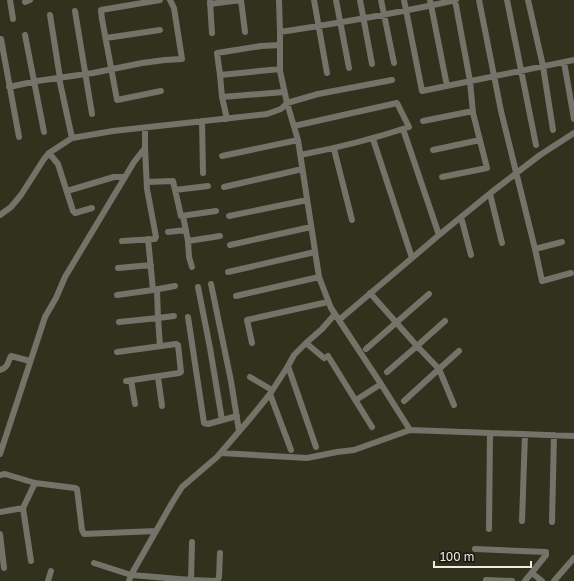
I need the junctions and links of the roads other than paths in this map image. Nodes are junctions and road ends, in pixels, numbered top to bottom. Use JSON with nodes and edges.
{"nodes":[{"id":1,"x":10,"y":0,"type":"edge"},
{"id":2,"x":160,"y":0,"type":"edge"},
{"id":3,"x":170,"y":0,"type":"edge"},
{"id":4,"x":279,"y":0,"type":"edge"},
{"id":5,"x":314,"y":0,"type":"edge"},
{"id":6,"x":336,"y":0,"type":"edge"},
{"id":7,"x":360,"y":0,"type":"edge"},
{"id":8,"x":381,"y":0,"type":"edge"},
{"id":9,"x":404,"y":0,"type":"edge"},
{"id":10,"x":455,"y":0,"type":"edge"},
{"id":11,"x":479,"y":0,"type":"edge"},
{"id":12,"x":507,"y":0,"type":"edge"},
{"id":13,"x":528,"y":0,"type":"edge"},
{"id":14,"x":210,"y":2,"type":"edge"},
{"id":15,"x":430,"y":3,"type":"edge"},
{"id":16,"x":406,"y":10,"type":"junction"},
{"id":17,"x":75,"y":11,"type":"dead end"},
{"id":18,"x":384,"y":14,"type":"junction"},
{"id":19,"x":50,"y":15,"type":"dead end"},
{"id":20,"x":363,"y":18,"type":"junction"},
{"id":21,"x":13,"y":19,"type":"dead end"},
{"id":22,"x":340,"y":23,"type":"junction"},
{"id":23,"x":319,"y":26,"type":"junction"},
{"id":24,"x":160,"y":30,"type":"dead end"},
{"id":25,"x":245,"y":32,"type":"dead end"},
{"id":26,"x":280,"y":32,"type":"junction"},
{"id":27,"x":212,"y":33,"type":"dead end"},
{"id":28,"x":25,"y":34,"type":"dead end"},
{"id":29,"x":106,"y":38,"type":"junction"},
{"id":30,"x":1,"y":39,"type":"dead end"},
{"id":31,"x":280,"y":45,"type":"junction"},
{"id":32,"x":574,"y":60,"type":"edge"},
{"id":33,"x":564,"y":62,"type":"junction"},
{"id":34,"x":394,"y":63,"type":"dead end"},
{"id":35,"x":372,"y":64,"type":"dead end"},
{"id":36,"x":543,"y":66,"type":"junction"},
{"id":37,"x":349,"y":68,"type":"dead end"},
{"id":38,"x":111,"y":69,"type":"junction"},
{"id":39,"x":280,"y":69,"type":"junction"},
{"id":40,"x":521,"y":71,"type":"junction"},
{"id":41,"x":327,"y":73,"type":"dead end"},
{"id":42,"x":85,"y":74,"type":"junction"},
{"id":43,"x":220,"y":75,"type":"junction"},
{"id":44,"x":494,"y":76,"type":"junction"},
{"id":45,"x":60,"y":78,"type":"junction"},
{"id":46,"x":392,"y":80,"type":"dead end"},
{"id":47,"x":34,"y":82,"type":"junction"},
{"id":48,"x":470,"y":82,"type":"junction"},
{"id":49,"x":447,"y":86,"type":"junction"},
{"id":50,"x":9,"y":87,"type":"junction"},
{"id":51,"x":161,"y":91,"type":"dead end"},
{"id":52,"x":284,"y":92,"type":"junction"},
{"id":53,"x":222,"y":97,"type":"junction"},
{"id":54,"x":287,"y":103,"type":"junction"},
{"id":55,"x":473,"y":111,"type":"junction"},
{"id":56,"x":92,"y":114,"type":"dead end"},
{"id":57,"x":227,"y":119,"type":"junction"},
{"id":58,"x":574,"y":119,"type":"edge"},
{"id":59,"x":202,"y":121,"type":"junction"},
{"id":60,"x":423,"y":121,"type":"dead end"},
{"id":61,"x":294,"y":126,"type":"junction"},
{"id":62,"x":145,"y":128,"type":"junction"},
{"id":63,"x":403,"y":129,"type":"junction"},
{"id":64,"x":553,"y":130,"type":"dead end"},
{"id":65,"x":44,"y":132,"type":"dead end"},
{"id":66,"x":574,"y":133,"type":"edge"},
{"id":67,"x":19,"y":137,"type":"dead end"},
{"id":68,"x":72,"y":138,"type":"junction"},
{"id":69,"x":373,"y":139,"type":"junction"},
{"id":70,"x":298,"y":140,"type":"junction"},
{"id":71,"x":480,"y":140,"type":"junction"},
{"id":72,"x":536,"y":145,"type":"dead end"},
{"id":73,"x":145,"y":148,"type":"junction"},
{"id":74,"x":334,"y":149,"type":"junction"},
{"id":75,"x":433,"y":150,"type":"dead end"},
{"id":76,"x":49,"y":153,"type":"junction"},
{"id":77,"x":300,"y":155,"type":"junction"},
{"id":78,"x":222,"y":156,"type":"dead end"},
{"id":79,"x":302,"y":169,"type":"junction"},
{"id":80,"x":203,"y":173,"type":"dead end"},
{"id":81,"x":516,"y":174,"type":"junction"},
{"id":82,"x":125,"y":177,"type":"junction"},
{"id":83,"x":442,"y":178,"type":"dead end"},
{"id":84,"x":147,"y":182,"type":"junction"},
{"id":85,"x":208,"y":186,"type":"dead end"},
{"id":86,"x":224,"y":187,"type":"dead end"},
{"id":87,"x":175,"y":190,"type":"junction"},
{"id":88,"x":67,"y":191,"type":"junction"},
{"id":89,"x":490,"y":194,"type":"junction"},
{"id":90,"x":307,"y":200,"type":"junction"},
{"id":91,"x":92,"y":208,"type":"dead end"},
{"id":92,"x":216,"y":211,"type":"dead end"},
{"id":93,"x":0,"y":215,"type":"edge"},
{"id":94,"x":184,"y":216,"type":"junction"},
{"id":95,"x":229,"y":216,"type":"dead end"},
{"id":96,"x":461,"y":218,"type":"junction"},
{"id":97,"x":352,"y":220,"type":"dead end"},
{"id":98,"x":311,"y":227,"type":"junction"},
{"id":99,"x":186,"y":230,"type":"junction"},
{"id":100,"x":168,"y":232,"type":"dead end"},
{"id":101,"x":439,"y":235,"type":"junction"},
{"id":102,"x":220,"y":236,"type":"dead end"},
{"id":103,"x":148,"y":239,"type":"junction"},
{"id":104,"x":122,"y":241,"type":"dead end"},
{"id":105,"x":188,"y":241,"type":"junction"},
{"id":106,"x":562,"y":242,"type":"dead end"},
{"id":107,"x":502,"y":243,"type":"dead end"},
{"id":108,"x":230,"y":245,"type":"dead end"},
{"id":109,"x":535,"y":249,"type":"junction"},
{"id":110,"x":315,"y":252,"type":"junction"},
{"id":111,"x":471,"y":255,"type":"dead end"},
{"id":112,"x":412,"y":258,"type":"junction"},
{"id":113,"x":151,"y":265,"type":"junction"},
{"id":114,"x":192,"y":267,"type":"dead end"},
{"id":115,"x":118,"y":268,"type":"dead end"},
{"id":116,"x":228,"y":272,"type":"dead end"},
{"id":117,"x":571,"y":273,"type":"dead end"},
{"id":118,"x":320,"y":277,"type":"junction"},
{"id":119,"x":211,"y":284,"type":"dead end"},
{"id":120,"x":175,"y":286,"type":"dead end"},
{"id":121,"x":198,"y":287,"type":"dead end"},
{"id":122,"x":155,"y":290,"type":"junction"},
{"id":123,"x":370,"y":293,"type":"junction"},
{"id":124,"x":429,"y":294,"type":"dead end"},
{"id":125,"x":117,"y":295,"type":"dead end"},
{"id":126,"x":236,"y":296,"type":"dead end"},
{"id":127,"x":328,"y":302,"type":"junction"},
{"id":128,"x":335,"y":314,"type":"junction"},
{"id":129,"x":174,"y":316,"type":"dead end"},
{"id":130,"x":188,"y":317,"type":"dead end"},
{"id":131,"x":158,"y":318,"type":"junction"},
{"id":132,"x":339,"y":320,"type":"junction"},
{"id":133,"x":445,"y":321,"type":"dead end"},
{"id":134,"x":119,"y":322,"type":"dead end"},
{"id":135,"x":396,"y":322,"type":"junction"},
{"id":136,"x":252,"y":343,"type":"dead end"},
{"id":137,"x":306,"y":343,"type":"junction"},
{"id":138,"x":160,"y":346,"type":"junction"},
{"id":139,"x":417,"y":346,"type":"junction"},
{"id":140,"x":366,"y":349,"type":"dead end"},
{"id":141,"x":459,"y":351,"type":"dead end"},
{"id":142,"x":117,"y":352,"type":"dead end"},
{"id":143,"x":30,"y":361,"type":"junction"},
{"id":144,"x":288,"y":366,"type":"junction"},
{"id":145,"x":439,"y":369,"type":"junction"},
{"id":146,"x":0,"y":370,"type":"edge"},
{"id":147,"x":387,"y":372,"type":"dead end"},
{"id":148,"x":158,"y":377,"type":"junction"},
{"id":149,"x":250,"y":377,"type":"dead end"},
{"id":150,"x":381,"y":384,"type":"junction"},
{"id":151,"x":271,"y":392,"type":"junction"},
{"id":152,"x":356,"y":400,"type":"junction"},
{"id":153,"x":404,"y":401,"type":"dead end"},
{"id":154,"x":135,"y":404,"type":"dead end"},
{"id":155,"x":454,"y":405,"type":"dead end"},
{"id":156,"x":162,"y":406,"type":"dead end"},
{"id":157,"x":237,"y":416,"type":"junction"},
{"id":158,"x":222,"y":420,"type":"junction"},
{"id":159,"x":372,"y":427,"type":"dead end"},
{"id":160,"x":410,"y":430,"type":"junction"},
{"id":161,"x":239,"y":431,"type":"junction"},
{"id":162,"x":490,"y":433,"type":"junction"},
{"id":163,"x":525,"y":434,"type":"junction"},
{"id":164,"x":554,"y":435,"type":"junction"},
{"id":165,"x":574,"y":436,"type":"edge"},
{"id":166,"x":316,"y":447,"type":"dead end"},
{"id":167,"x":292,"y":450,"type":"dead end"},
{"id":168,"x":221,"y":453,"type":"junction"},
{"id":169,"x":0,"y":454,"type":"edge"},
{"id":170,"x":0,"y":475,"type":"edge"},
{"id":171,"x":35,"y":483,"type":"junction"},
{"id":172,"x":23,"y":508,"type":"junction"},
{"id":173,"x":0,"y":512,"type":"edge"},
{"id":174,"x":522,"y":521,"type":"dead end"},
{"id":175,"x":552,"y":522,"type":"dead end"},
{"id":176,"x":489,"y":529,"type":"dead end"},
{"id":177,"x":156,"y":531,"type":"junction"},
{"id":178,"x":0,"y":534,"type":"edge"},
{"id":179,"x":192,"y":542,"type":"dead end"},
{"id":180,"x":474,"y":549,"type":"dead end"},
{"id":181,"x":220,"y":553,"type":"dead end"},
{"id":182,"x":574,"y":558,"type":"edge"},
{"id":183,"x":31,"y":561,"type":"dead end"},
{"id":184,"x":94,"y":563,"type":"dead end"},
{"id":185,"x":4,"y":568,"type":"dead end"},
{"id":186,"x":51,"y":571,"type":"dead end"},
{"id":187,"x":532,"y":573,"type":"junction"},
{"id":188,"x":130,"y":578,"type":"edge"},
{"id":189,"x":191,"y":580,"type":"edge"},
{"id":190,"x":486,"y":580,"type":"edge"},
{"id":191,"x":48,"y":581,"type":"edge"},
{"id":192,"x":512,"y":581,"type":"edge"},
{"id":193,"x":525,"y":581,"type":"edge"},
{"id":194,"x":542,"y":581,"type":"edge"},
{"id":195,"x":554,"y":581,"type":"edge"}],
"edges":[{"from":1,"to":21,"type":"street"},
{"from":2,"to":29,"type":"street"},
{"from":3,"to":38,"type":"street"},
{"from":4,"to":26,"type":"street"},
{"from":5,"to":23,"type":"street"},
{"from":6,"to":22,"type":"street"},
{"from":7,"to":20,"type":"street"},
{"from":8,"to":18,"type":"street"},
{"from":9,"to":16,"type":"street"},
{"from":10,"to":15,"type":"street"},
{"from":10,"to":48,"type":"street"},
{"from":11,"to":44,"type":"street"},
{"from":12,"to":40,"type":"street"},
{"from":13,"to":36,"type":"street"},
{"from":14,"to":25,"type":"street"},
{"from":14,"to":27,"type":"street"},
{"from":15,"to":16,"type":"street"},
{"from":15,"to":49,"type":"street"},
{"from":16,"to":18,"type":"street"},
{"from":16,"to":49,"type":"street"},
{"from":17,"to":42,"type":"street"},
{"from":18,"to":20,"type":"street"},
{"from":18,"to":34,"type":"street"},
{"from":19,"to":45,"type":"street"},
{"from":20,"to":22,"type":"street"},
{"from":20,"to":35,"type":"street"},
{"from":22,"to":23,"type":"street"},
{"from":22,"to":37,"type":"street"},
{"from":23,"to":26,"type":"street"},
{"from":23,"to":41,"type":"street"},
{"from":24,"to":29,"type":"street"},
{"from":26,"to":31,"type":"street"},
{"from":28,"to":47,"type":"street"},
{"from":29,"to":38,"type":"street"},
{"from":30,"to":50,"type":"street"},
{"from":31,"to":39,"type":"street"},
{"from":31,"to":43,"type":"street"},
{"from":32,"to":33,"type":"street"},
{"from":33,"to":36,"type":"street"},
{"from":33,"to":58,"type":"street"},
{"from":36,"to":40,"type":"street"},
{"from":36,"to":64,"type":"street"},
{"from":38,"to":42,"type":"street"},
{"from":38,"to":51,"type":"street"},
{"from":39,"to":43,"type":"street"},
{"from":39,"to":52,"type":"street"},
{"from":40,"to":44,"type":"street"},
{"from":40,"to":72,"type":"street"},
{"from":42,"to":45,"type":"street"},
{"from":42,"to":56,"type":"street"},
{"from":43,"to":53,"type":"street"},
{"from":44,"to":48,"type":"street"},
{"from":44,"to":81,"type":"street"},
{"from":45,"to":47,"type":"street"},
{"from":45,"to":68,"type":"street"},
{"from":46,"to":54,"type":"street"},
{"from":47,"to":50,"type":"street"},
{"from":47,"to":65,"type":"street"},
{"from":48,"to":49,"type":"street"},
{"from":48,"to":55,"type":"street"},
{"from":50,"to":67,"type":"street"},
{"from":52,"to":53,"type":"street"},
{"from":52,"to":54,"type":"street"},
{"from":53,"to":57,"type":"street"},
{"from":54,"to":57,"type":"street"},
{"from":54,"to":61,"type":"street"},
{"from":55,"to":60,"type":"street"},
{"from":55,"to":71,"type":"street"},
{"from":57,"to":59,"type":"street"},
{"from":59,"to":62,"type":"street"},
{"from":59,"to":80,"type":"street"},
{"from":61,"to":63,"type":"street"},
{"from":61,"to":70,"type":"street"},
{"from":62,"to":68,"type":"street"},
{"from":62,"to":73,"type":"street"},
{"from":63,"to":69,"type":"street"},
{"from":63,"to":101,"type":"street"},
{"from":66,"to":81,"type":"street"},
{"from":68,"to":76,"type":"street"},
{"from":69,"to":74,"type":"street"},
{"from":69,"to":112,"type":"street"},
{"from":70,"to":77,"type":"street"},
{"from":70,"to":78,"type":"street"},
{"from":71,"to":75,"type":"street"},
{"from":71,"to":83,"type":"street"},
{"from":73,"to":82,"type":"street"},
{"from":73,"to":84,"type":"street"},
{"from":74,"to":77,"type":"street"},
{"from":74,"to":97,"type":"street"},
{"from":76,"to":88,"type":"street"},
{"from":76,"to":93,"type":"street"},
{"from":77,"to":79,"type":"street"},
{"from":79,"to":86,"type":"street"},
{"from":79,"to":90,"type":"street"},
{"from":81,"to":89,"type":"street"},
{"from":81,"to":109,"type":"street"},
{"from":82,"to":88,"type":"street"},
{"from":82,"to":143,"type":"street"},
{"from":84,"to":87,"type":"street"},
{"from":84,"to":103,"type":"street"},
{"from":85,"to":87,"type":"street"},
{"from":87,"to":94,"type":"street"},
{"from":88,"to":91,"type":"street"},
{"from":89,"to":96,"type":"street"},
{"from":89,"to":107,"type":"street"},
{"from":90,"to":95,"type":"street"},
{"from":90,"to":98,"type":"street"},
{"from":92,"to":94,"type":"street"},
{"from":94,"to":99,"type":"street"},
{"from":96,"to":101,"type":"street"},
{"from":96,"to":111,"type":"street"},
{"from":98,"to":108,"type":"street"},
{"from":98,"to":110,"type":"street"},
{"from":99,"to":100,"type":"street"},
{"from":99,"to":105,"type":"street"},
{"from":101,"to":112,"type":"street"},
{"from":102,"to":105,"type":"street"},
{"from":103,"to":104,"type":"street"},
{"from":103,"to":113,"type":"street"},
{"from":105,"to":114,"type":"street"},
{"from":106,"to":109,"type":"street"},
{"from":109,"to":117,"type":"street"},
{"from":110,"to":116,"type":"street"},
{"from":110,"to":118,"type":"street"},
{"from":112,"to":123,"type":"street"},
{"from":113,"to":115,"type":"street"},
{"from":113,"to":122,"type":"street"},
{"from":118,"to":126,"type":"street"},
{"from":118,"to":127,"type":"street"},
{"from":119,"to":157,"type":"street"},
{"from":120,"to":122,"type":"street"},
{"from":121,"to":158,"type":"street"},
{"from":122,"to":125,"type":"street"},
{"from":122,"to":131,"type":"street"},
{"from":123,"to":132,"type":"street"},
{"from":123,"to":135,"type":"street"},
{"from":124,"to":135,"type":"street"},
{"from":127,"to":128,"type":"street"},
{"from":127,"to":136,"type":"street"},
{"from":128,"to":132,"type":"street"},
{"from":128,"to":137,"type":"street"},
{"from":129,"to":131,"type":"street"},
{"from":130,"to":158,"type":"street"},
{"from":131,"to":134,"type":"street"},
{"from":131,"to":138,"type":"street"},
{"from":132,"to":150,"type":"street"},
{"from":133,"to":139,"type":"street"},
{"from":135,"to":139,"type":"street"},
{"from":135,"to":140,"type":"street"},
{"from":137,"to":144,"type":"street"},
{"from":137,"to":152,"type":"street"},
{"from":138,"to":142,"type":"street"},
{"from":138,"to":148,"type":"street"},
{"from":139,"to":145,"type":"street"},
{"from":139,"to":147,"type":"street"},
{"from":141,"to":145,"type":"street"},
{"from":143,"to":146,"type":"street"},
{"from":143,"to":169,"type":"street"},
{"from":144,"to":151,"type":"street"},
{"from":144,"to":166,"type":"street"},
{"from":145,"to":153,"type":"street"},
{"from":145,"to":155,"type":"street"},
{"from":148,"to":154,"type":"street"},
{"from":148,"to":156,"type":"street"},
{"from":149,"to":151,"type":"street"},
{"from":150,"to":152,"type":"street"},
{"from":150,"to":160,"type":"street"},
{"from":151,"to":161,"type":"street"},
{"from":151,"to":167,"type":"street"},
{"from":152,"to":159,"type":"street"},
{"from":157,"to":158,"type":"street"},
{"from":157,"to":161,"type":"street"},
{"from":160,"to":162,"type":"street"},
{"from":160,"to":168,"type":"street"},
{"from":161,"to":168,"type":"street"},
{"from":162,"to":163,"type":"street"},
{"from":162,"to":176,"type":"street"},
{"from":163,"to":164,"type":"street"},
{"from":163,"to":174,"type":"street"},
{"from":164,"to":165,"type":"street"},
{"from":164,"to":175,"type":"street"},
{"from":168,"to":177,"type":"street"},
{"from":170,"to":171,"type":"street"},
{"from":171,"to":172,"type":"street"},
{"from":171,"to":177,"type":"street"},
{"from":172,"to":173,"type":"street"},
{"from":172,"to":183,"type":"street"},
{"from":177,"to":188,"type":"street"},
{"from":178,"to":185,"type":"street"},
{"from":179,"to":189,"type":"street"},
{"from":180,"to":187,"type":"street"},
{"from":181,"to":189,"type":"street"},
{"from":182,"to":195,"type":"street"},
{"from":184,"to":188,"type":"street"},
{"from":186,"to":191,"type":"street"},
{"from":187,"to":193,"type":"street"},
{"from":187,"to":194,"type":"street"},
{"from":188,"to":189,"type":"street"},
{"from":190,"to":192,"type":"street"}]}
